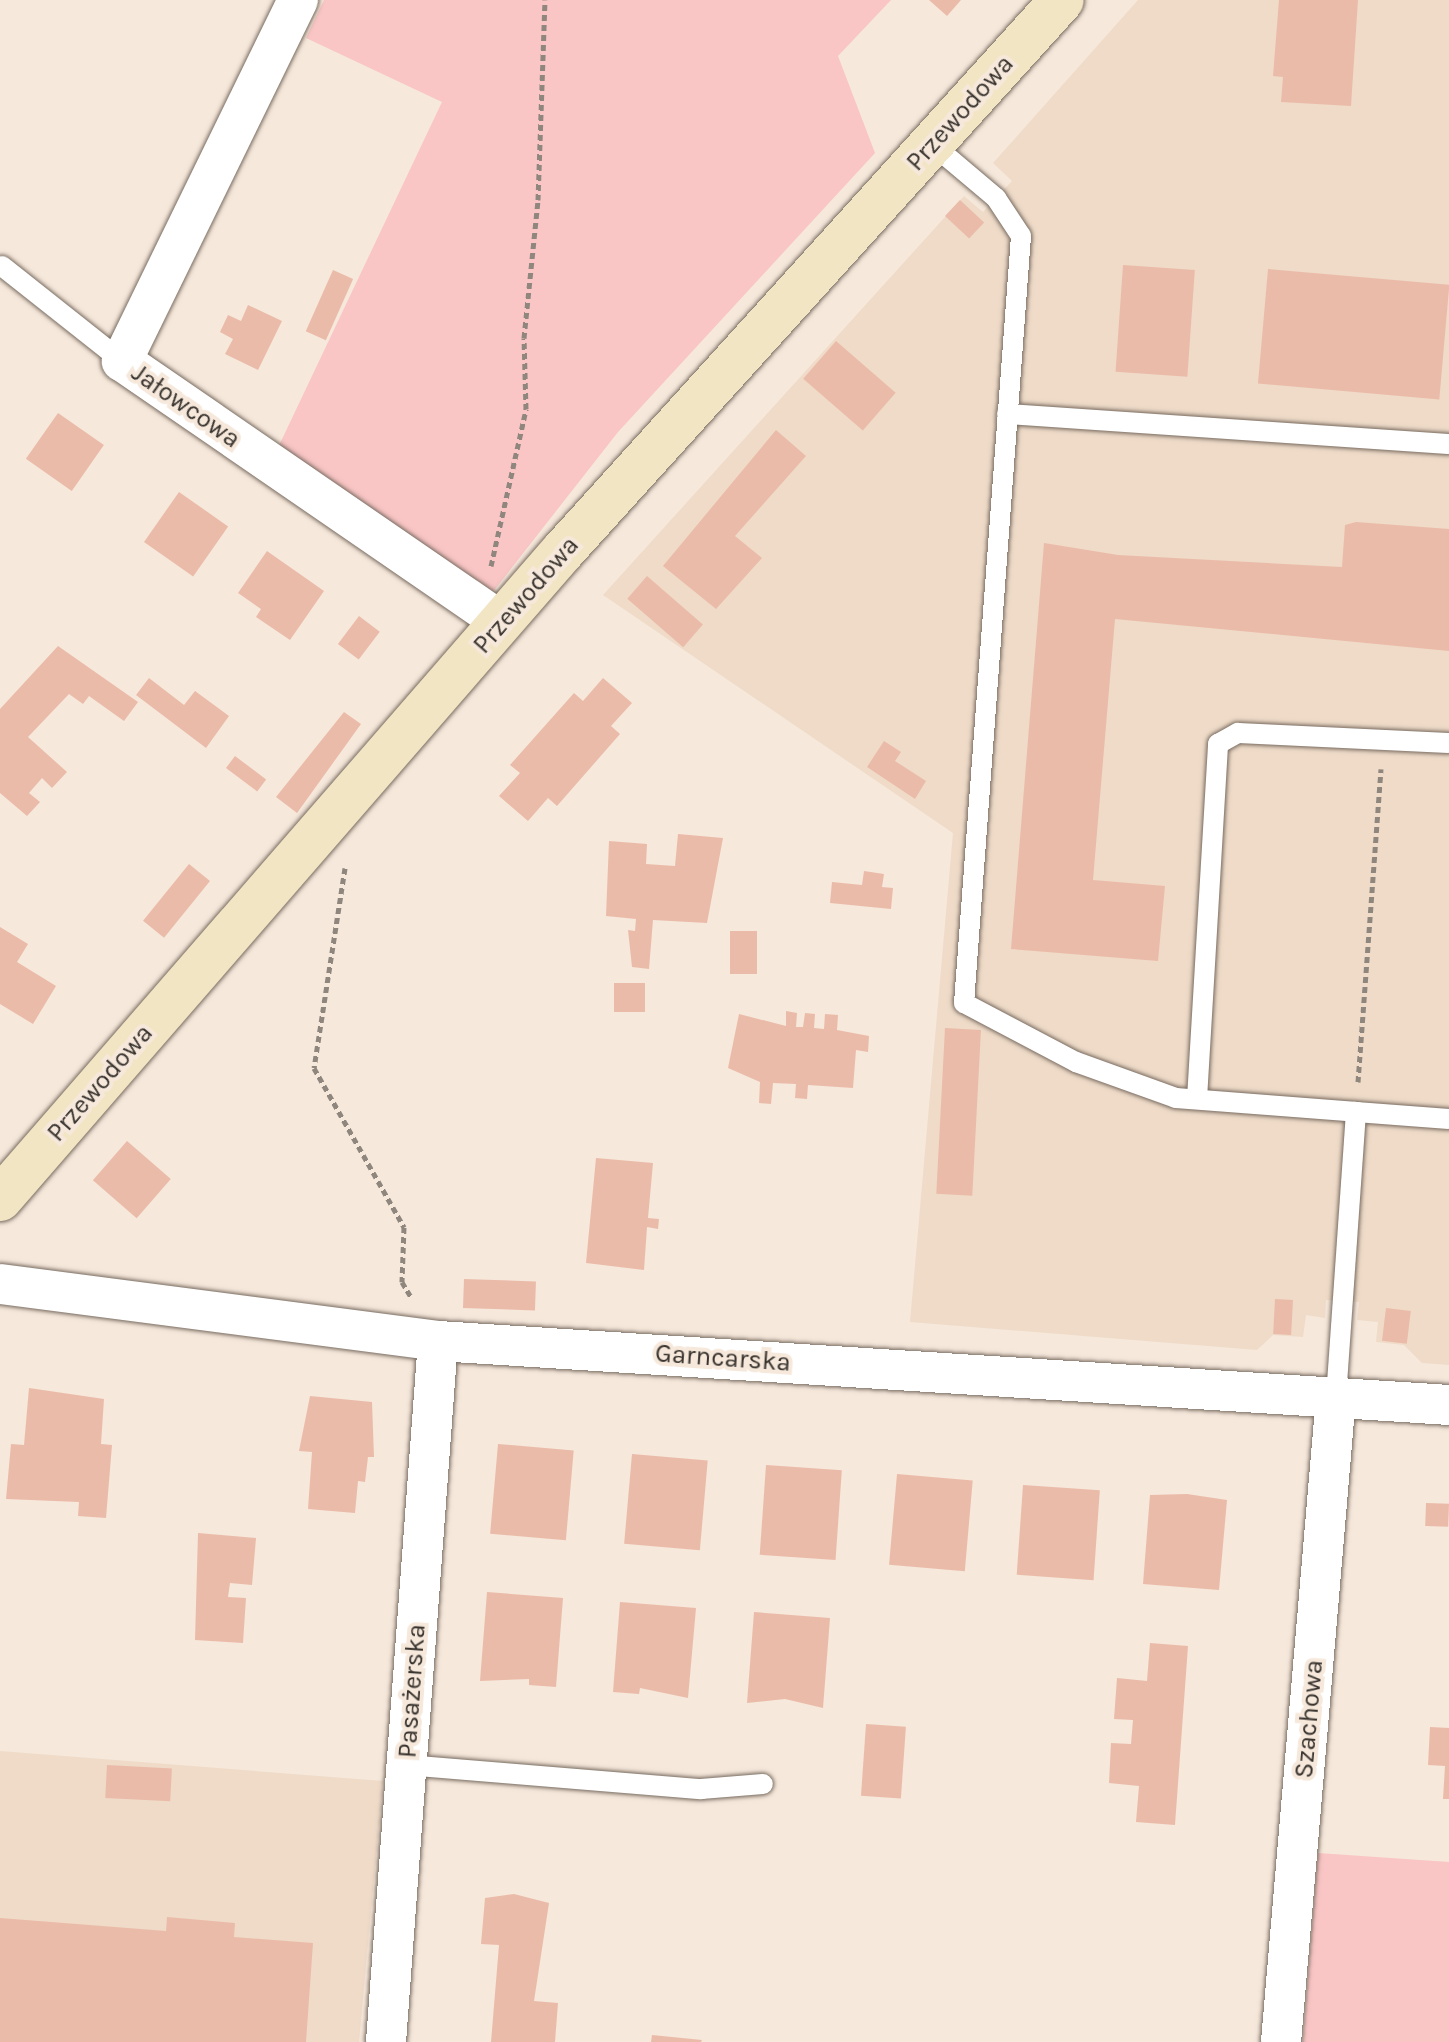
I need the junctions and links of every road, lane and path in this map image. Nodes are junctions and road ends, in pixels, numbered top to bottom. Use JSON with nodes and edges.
{"nodes":[{"id":1,"x":298,"y":0,"type":"edge"},
{"id":2,"x":545,"y":0,"type":"edge"},
{"id":3,"x":1062,"y":0,"type":"edge"},
{"id":4,"x":932,"y":144,"type":"junction"},
{"id":5,"x":2,"y":266,"type":"dead end"},
{"id":6,"x":122,"y":361,"type":"junction"},
{"id":7,"x":1007,"y":414,"type":"junction"},
{"id":8,"x":1449,"y":444,"type":"edge"},
{"id":9,"x":491,"y":616,"type":"junction"},
{"id":10,"x":1384,"y":740,"type":"junction"},
{"id":11,"x":1449,"y":743,"type":"edge"},
{"id":12,"x":324,"y":825,"type":"junction"},
{"id":13,"x":1197,"y":1099,"type":"junction"},
{"id":14,"x":1356,"y":1112,"type":"junction"},
{"id":15,"x":1449,"y":1119,"type":"edge"},
{"id":16,"x":0,"y":1199,"type":"edge"},
{"id":17,"x":0,"y":1284,"type":"edge"},
{"id":18,"x":438,"y":1341,"type":"junction"},
{"id":19,"x":1336,"y":1396,"type":"junction"},
{"id":20,"x":1449,"y":1405,"type":"edge"},
{"id":21,"x":406,"y":1765,"type":"junction"},
{"id":22,"x":763,"y":1784,"type":"dead end"},
{"id":23,"x":386,"y":2042,"type":"edge"},
{"id":24,"x":1281,"y":2042,"type":"edge"}],
"edges":[{"from":1,"to":6,"type":"street","name":"Jałowcowa"},
{"from":2,"to":9,"type":"path"},
{"from":3,"to":4,"type":"street","name":"Przewodowa"},
{"from":4,"to":7,"type":"lane"},
{"from":4,"to":9,"type":"street","name":"Przewodowa"},
{"from":5,"to":6,"type":"lane"},
{"from":6,"to":9,"type":"street","name":"Jałowcowa"},
{"from":7,"to":8,"type":"lane"},
{"from":7,"to":13,"type":"lane"},
{"from":9,"to":12,"type":"street","name":"Przewodowa"},
{"from":10,"to":11,"type":"lane"},
{"from":10,"to":13,"type":"lane"},
{"from":10,"to":14,"type":"path"},
{"from":12,"to":16,"type":"street","name":"Przewodowa"},
{"from":12,"to":18,"type":"path"},
{"from":13,"to":14,"type":"lane"},
{"from":14,"to":15,"type":"lane"},
{"from":14,"to":19,"type":"lane"},
{"from":17,"to":18,"type":"street","name":"Garncarska"},
{"from":18,"to":19,"type":"street","name":"Garncarska"},
{"from":18,"to":21,"type":"street","name":"Pasażerska"},
{"from":19,"to":20,"type":"street","name":"Garncarska"},
{"from":19,"to":24,"type":"street","name":"Szachowa"},
{"from":21,"to":22,"type":"lane"},
{"from":21,"to":23,"type":"street","name":"Pasażerska"}]}
